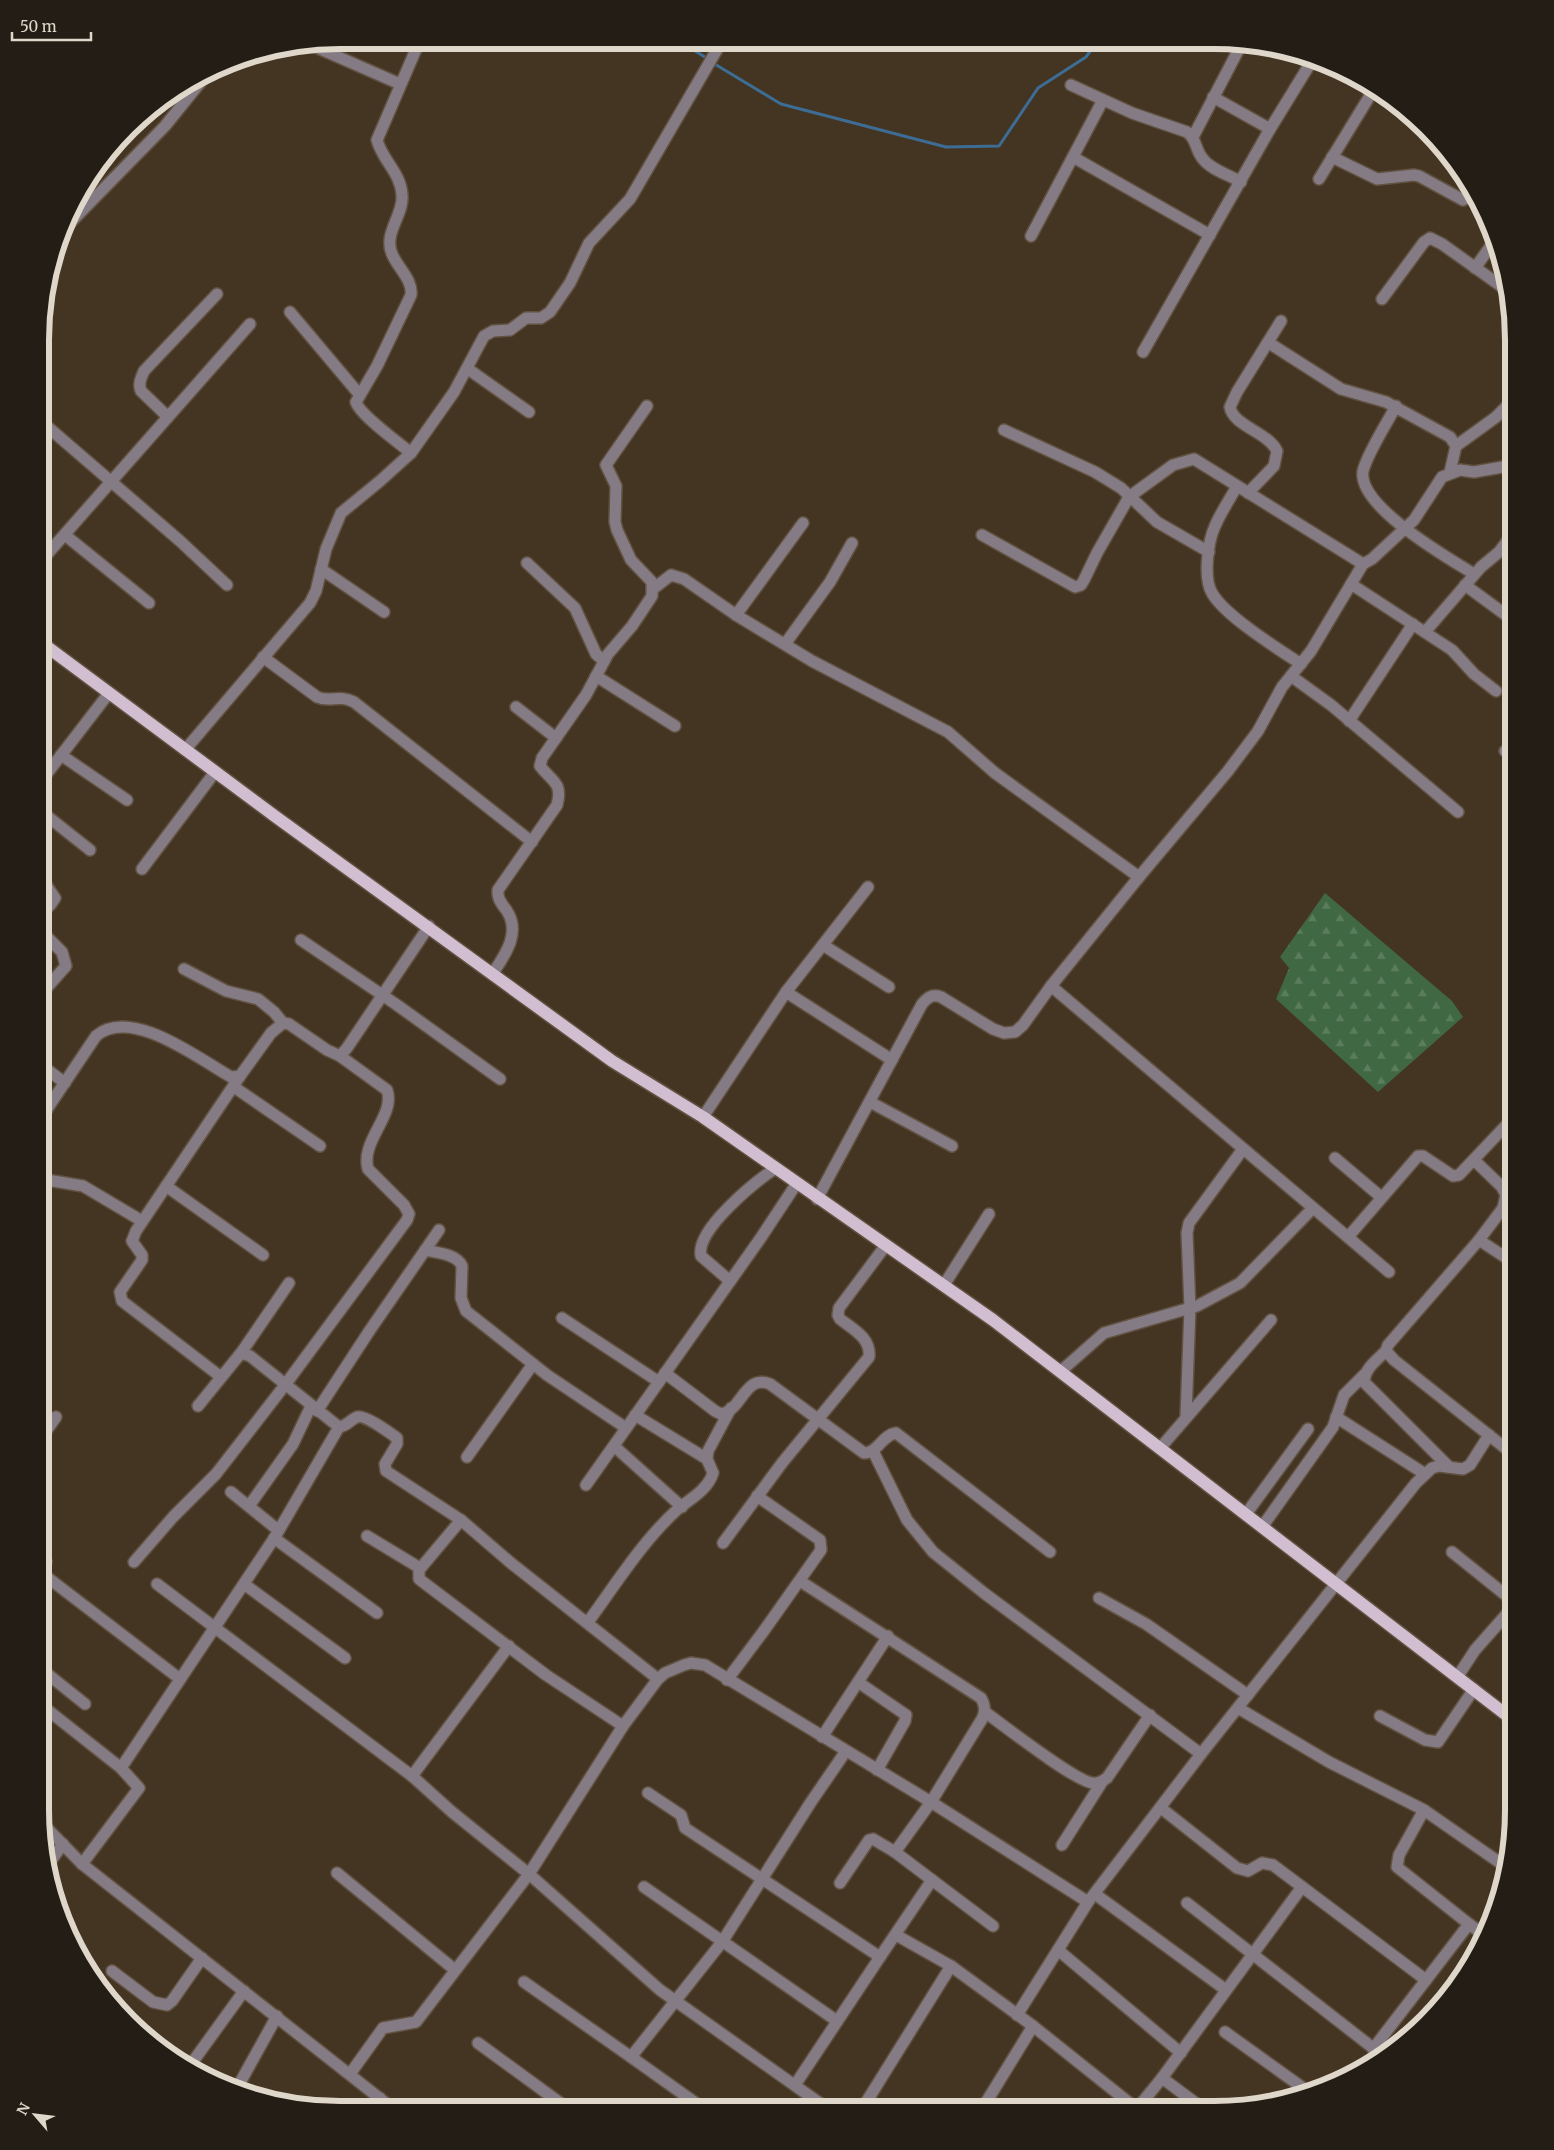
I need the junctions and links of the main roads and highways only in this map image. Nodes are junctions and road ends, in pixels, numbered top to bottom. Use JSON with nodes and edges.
{"nodes":[{"id":1,"x":49,"y":648,"type":"edge"},
{"id":2,"x":1505,"y":1713,"type":"edge"}],
"edges":[{"from":1,"to":2,"type":"main road"}]}
